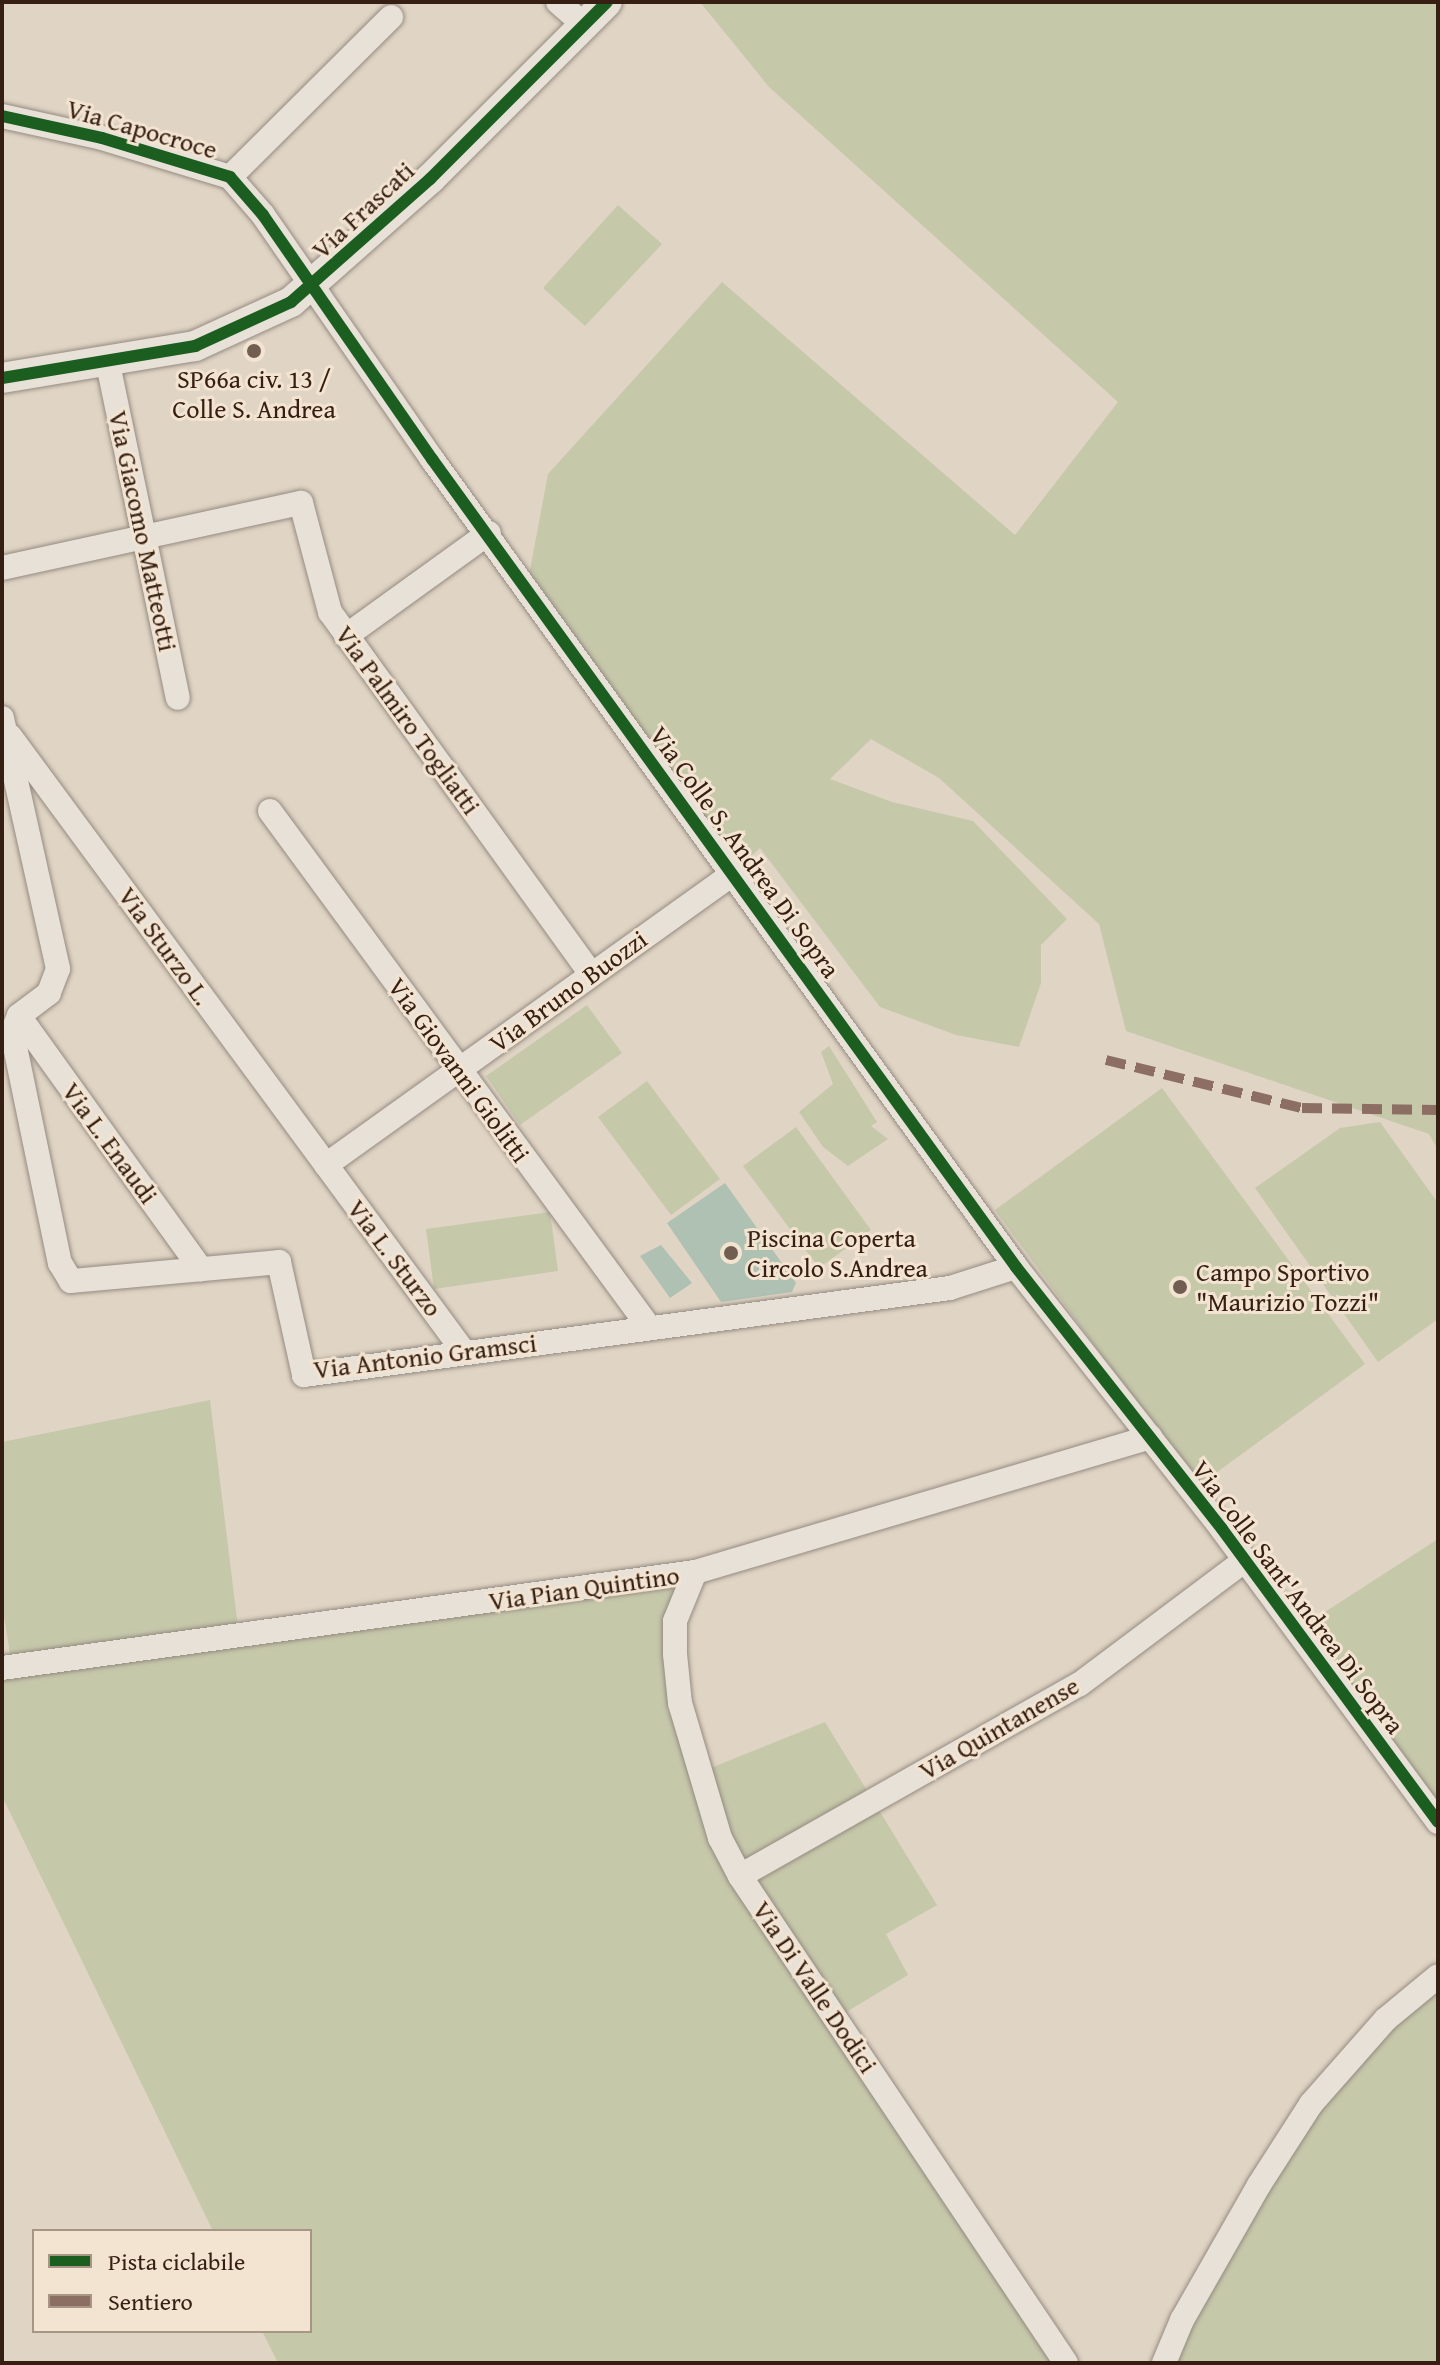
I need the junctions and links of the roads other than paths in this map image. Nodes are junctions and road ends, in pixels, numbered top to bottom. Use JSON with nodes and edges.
{"nodes":[{"id":1,"x":558,"y":2,"type":"edge"},
{"id":2,"x":607,"y":2,"type":"edge"},
{"id":3,"x":391,"y":17,"type":"dead end"},
{"id":4,"x":584,"y":25,"type":"junction"},
{"id":5,"x":2,"y":116,"type":"edge"},
{"id":6,"x":230,"y":177,"type":"junction"},
{"id":7,"x":312,"y":287,"type":"junction"},
{"id":8,"x":108,"y":364,"type":"junction"},
{"id":9,"x":2,"y":378,"type":"edge"},
{"id":10,"x":489,"y":533,"type":"junction"},
{"id":11,"x":143,"y":536,"type":"junction"},
{"id":12,"x":2,"y":568,"type":"edge"},
{"id":13,"x":346,"y":636,"type":"junction"},
{"id":14,"x":178,"y":698,"type":"dead end"},
{"id":15,"x":3,"y":723,"type":"edge"},
{"id":16,"x":270,"y":811,"type":"dead end"},
{"id":17,"x":732,"y":874,"type":"junction"},
{"id":18,"x":590,"y":972,"type":"junction"},
{"id":19,"x":19,"y":1016,"type":"junction"},
{"id":20,"x":459,"y":1072,"type":"junction"},
{"id":21,"x":326,"y":1165,"type":"junction"},
{"id":22,"x":1016,"y":1267,"type":"junction"},
{"id":23,"x":201,"y":1269,"type":"junction"},
{"id":24,"x":649,"y":1327,"type":"junction"},
{"id":25,"x":464,"y":1352,"type":"junction"},
{"id":26,"x":1150,"y":1437,"type":"junction"},
{"id":27,"x":1245,"y":1560,"type":"junction"},
{"id":28,"x":695,"y":1572,"type":"junction"},
{"id":29,"x":2,"y":1668,"type":"edge"},
{"id":30,"x":1438,"y":1822,"type":"edge"},
{"id":31,"x":740,"y":1876,"type":"junction"},
{"id":32,"x":1438,"y":1976,"type":"edge"},
{"id":33,"x":1066,"y":2363,"type":"edge"},
{"id":34,"x":1164,"y":2363,"type":"edge"}],
"edges":[{"from":1,"to":4,"type":"street"},
{"from":2,"to":4,"type":"street","name":"Via Frascati"},
{"from":3,"to":6,"type":"street"},
{"from":4,"to":7,"type":"street","name":"Via Frascati"},
{"from":5,"to":6,"type":"street","name":"Via Capocroce"},
{"from":6,"to":7,"type":"street","name":"Via Capocroce"},
{"from":7,"to":8,"type":"street","name":"Via Frascati"},
{"from":7,"to":10,"type":"street","name":"Via Colle S. Andrea Di Sopra"},
{"from":8,"to":9,"type":"street","name":"Via Frascati"},
{"from":8,"to":11,"type":"street","name":"Via Giacomo Matteotti"},
{"from":10,"to":13,"type":"street"},
{"from":10,"to":17,"type":"street","name":"Via Colle S. Andrea Di Sopra"},
{"from":11,"to":12,"type":"street"},
{"from":11,"to":13,"type":"street","name":"Via Palmiro Togliatti"},
{"from":11,"to":14,"type":"street","name":"Via Giacomo Matteotti"},
{"from":13,"to":18,"type":"street","name":"Via Palmiro Togliatti"},
{"from":15,"to":19,"type":"street"},
{"from":15,"to":21,"type":"street","name":"Via Sturzo L."},
{"from":16,"to":20,"type":"street","name":"Via Giovanni Giolitti"},
{"from":17,"to":18,"type":"street","name":"Via Bruno Buozzi"},
{"from":17,"to":22,"type":"street","name":"Via Colle S. Andrea Di Sopra"},
{"from":18,"to":20,"type":"street","name":"Via Bruno Buozzi"},
{"from":19,"to":23,"type":"street","name":"Via L. Enaudi"},
{"from":19,"to":23,"type":"street","name":"Via Antonio Gramsci"},
{"from":20,"to":21,"type":"street","name":"Via Bruno Buozzi"},
{"from":20,"to":24,"type":"street","name":"Via Giovanni Giolitti"},
{"from":21,"to":25,"type":"street","name":"Via L. Sturzo"},
{"from":22,"to":24,"type":"street","name":"Via Antonio Gramsci"},
{"from":22,"to":26,"type":"street","name":"Via Colle S. Andrea Di Sopra"},
{"from":23,"to":25,"type":"street","name":"Via Antonio Gramsci"},
{"from":24,"to":25,"type":"street","name":"Via Antonio Gramsci"},
{"from":26,"to":27,"type":"street","name":"Via Colle Sant'Andrea Di Sopra"},
{"from":26,"to":28,"type":"street","name":"Via Pian Quintino"},
{"from":27,"to":30,"type":"street","name":"Via Colle Sant'Andrea Di Sopra"},
{"from":27,"to":31,"type":"street","name":"Via Quintanense"},
{"from":28,"to":29,"type":"street","name":"Via Pian Quintino"},
{"from":28,"to":31,"type":"street","name":"Via Di Valle Dodici"},
{"from":31,"to":33,"type":"street","name":"Via Di Valle Dodici"},
{"from":32,"to":34,"type":"street"}]}
